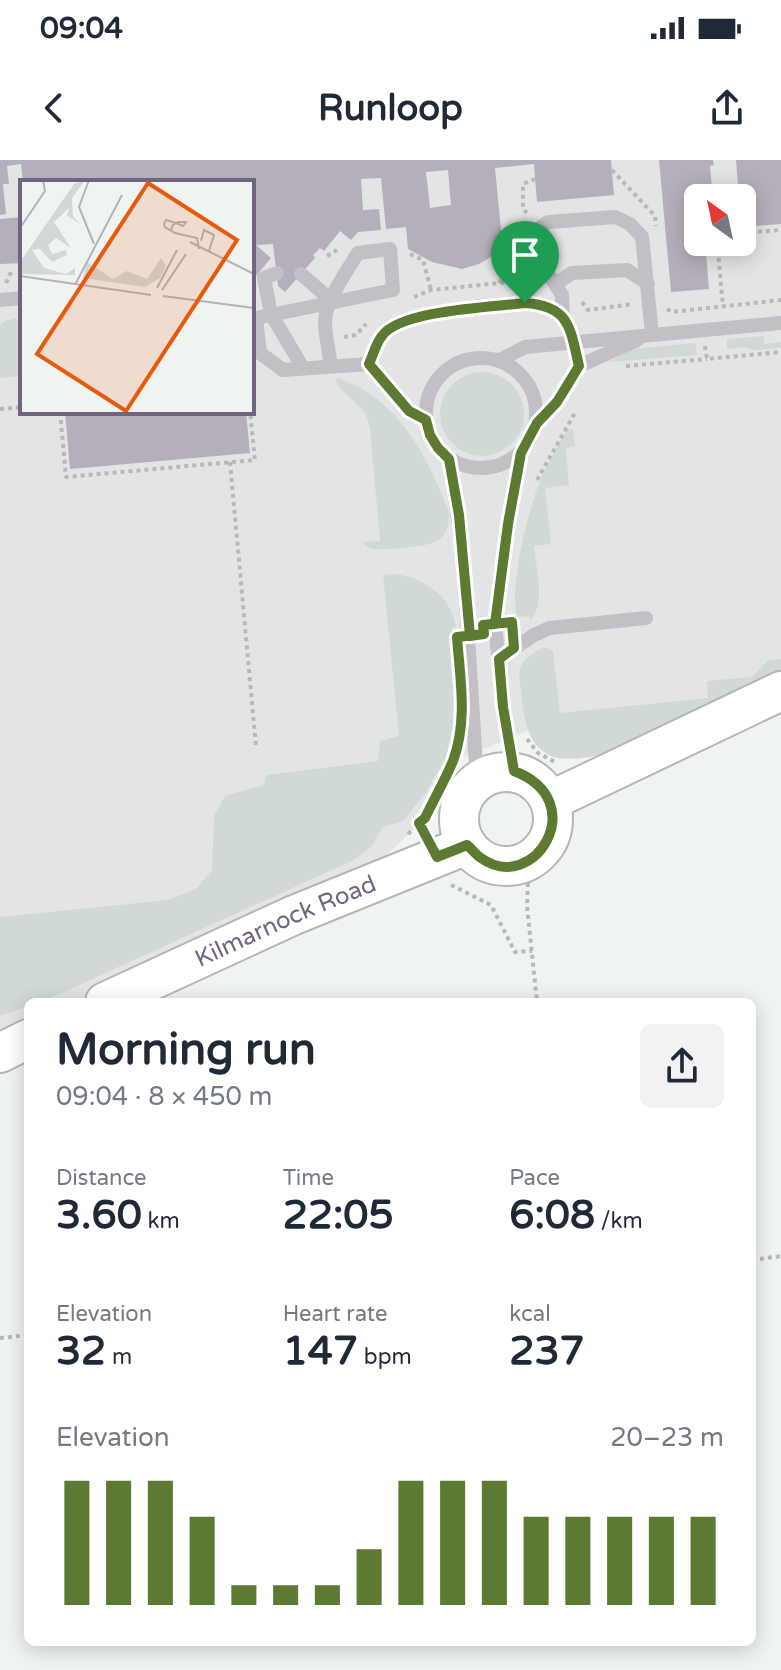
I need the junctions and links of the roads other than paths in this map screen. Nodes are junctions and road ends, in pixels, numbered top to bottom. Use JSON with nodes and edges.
{"nodes":[{"id":1,"x":277,"y":273,"type":"dead end"},
{"id":2,"x":301,"y":274,"type":"dead end"},
{"id":3,"x":555,"y":284,"type":"junction"},
{"id":4,"x":648,"y":284,"type":"junction"},
{"id":5,"x":20,"y":298,"type":"edge"},
{"id":6,"x":0,"y":300,"type":"edge"},
{"id":7,"x":332,"y":301,"type":"junction"},
{"id":8,"x":271,"y":314,"type":"junction"},
{"id":9,"x":563,"y":317,"type":"junction"},
{"id":10,"x":781,"y":323,"type":"edge"},
{"id":11,"x":652,"y":334,"type":"junction"},
{"id":12,"x":573,"y":341,"type":"junction"},
{"id":13,"x":500,"y":360,"type":"junction"},
{"id":14,"x":369,"y":364,"type":"junction"},
{"id":15,"x":331,"y":366,"type":"junction"},
{"id":16,"x":579,"y":366,"type":"junction"},
{"id":17,"x":303,"y":368,"type":"junction"},
{"id":18,"x":426,"y":420,"type":"junction"},
{"id":19,"x":537,"y":423,"type":"junction"},
{"id":20,"x":521,"y":453,"type":"junction"},
{"id":21,"x":449,"y":459,"type":"junction"},
{"id":22,"x":646,"y":618,"type":"dead end"},
{"id":23,"x":499,"y":659,"type":"junction"},
{"id":24,"x":781,"y":691,"type":"edge"},
{"id":25,"x":514,"y":771,"type":"junction"},
{"id":26,"x":477,"y":782,"type":"junction"},
{"id":27,"x":550,"y":801,"type":"junction"},
{"id":28,"x":452,"y":851,"type":"junction"},
{"id":29,"x":114,"y":998,"type":"edge"},
{"id":30,"x":24,"y":1041,"type":"edge"},
{"id":31,"x":0,"y":1053,"type":"edge"}],
"edges":[{"from":1,"to":8,"type":"lane"},
{"from":2,"to":7,"type":"lane"},
{"from":3,"to":4,"type":"lane"},
{"from":3,"to":4,"type":"lane"},
{"from":3,"to":9,"type":"lane"},
{"from":4,"to":11,"type":"lane"},
{"from":5,"to":6,"type":"lane"},
{"from":7,"to":7,"type":"lane"},
{"from":7,"to":8,"type":"lane"},
{"from":7,"to":15,"type":"lane"},
{"from":8,"to":17,"type":"lane"},
{"from":8,"to":17,"type":"lane"},
{"from":9,"to":12,"type":"lane"},
{"from":9,"to":14,"type":"lane"},
{"from":10,"to":11,"type":"lane"},
{"from":11,"to":12,"type":"lane"},
{"from":11,"to":16,"type":"lane"},
{"from":12,"to":13,"type":"lane"},
{"from":12,"to":16,"type":"lane"},
{"from":13,"to":18,"type":"lane"},
{"from":13,"to":19,"type":"lane"},
{"from":14,"to":15,"type":"lane"},
{"from":14,"to":18,"type":"lane"},
{"from":15,"to":17,"type":"lane"},
{"from":16,"to":19,"type":"lane"},
{"from":18,"to":21,"type":"lane"},
{"from":19,"to":20,"type":"lane"},
{"from":20,"to":21,"type":"lane"},
{"from":20,"to":23,"type":"lane"},
{"from":21,"to":26,"type":"lane"},
{"from":22,"to":23,"type":"lane"},
{"from":23,"to":25,"type":"lane"},
{"from":24,"to":27,"type":"main road"},
{"from":25,"to":26,"type":"main road"},
{"from":25,"to":27,"type":"main road"},
{"from":26,"to":28,"type":"main road"},
{"from":27,"to":28,"type":"main road"},
{"from":28,"to":29,"type":"main road","name":"Kilmarnock Road"},
{"from":30,"to":31,"type":"main road"}]}
